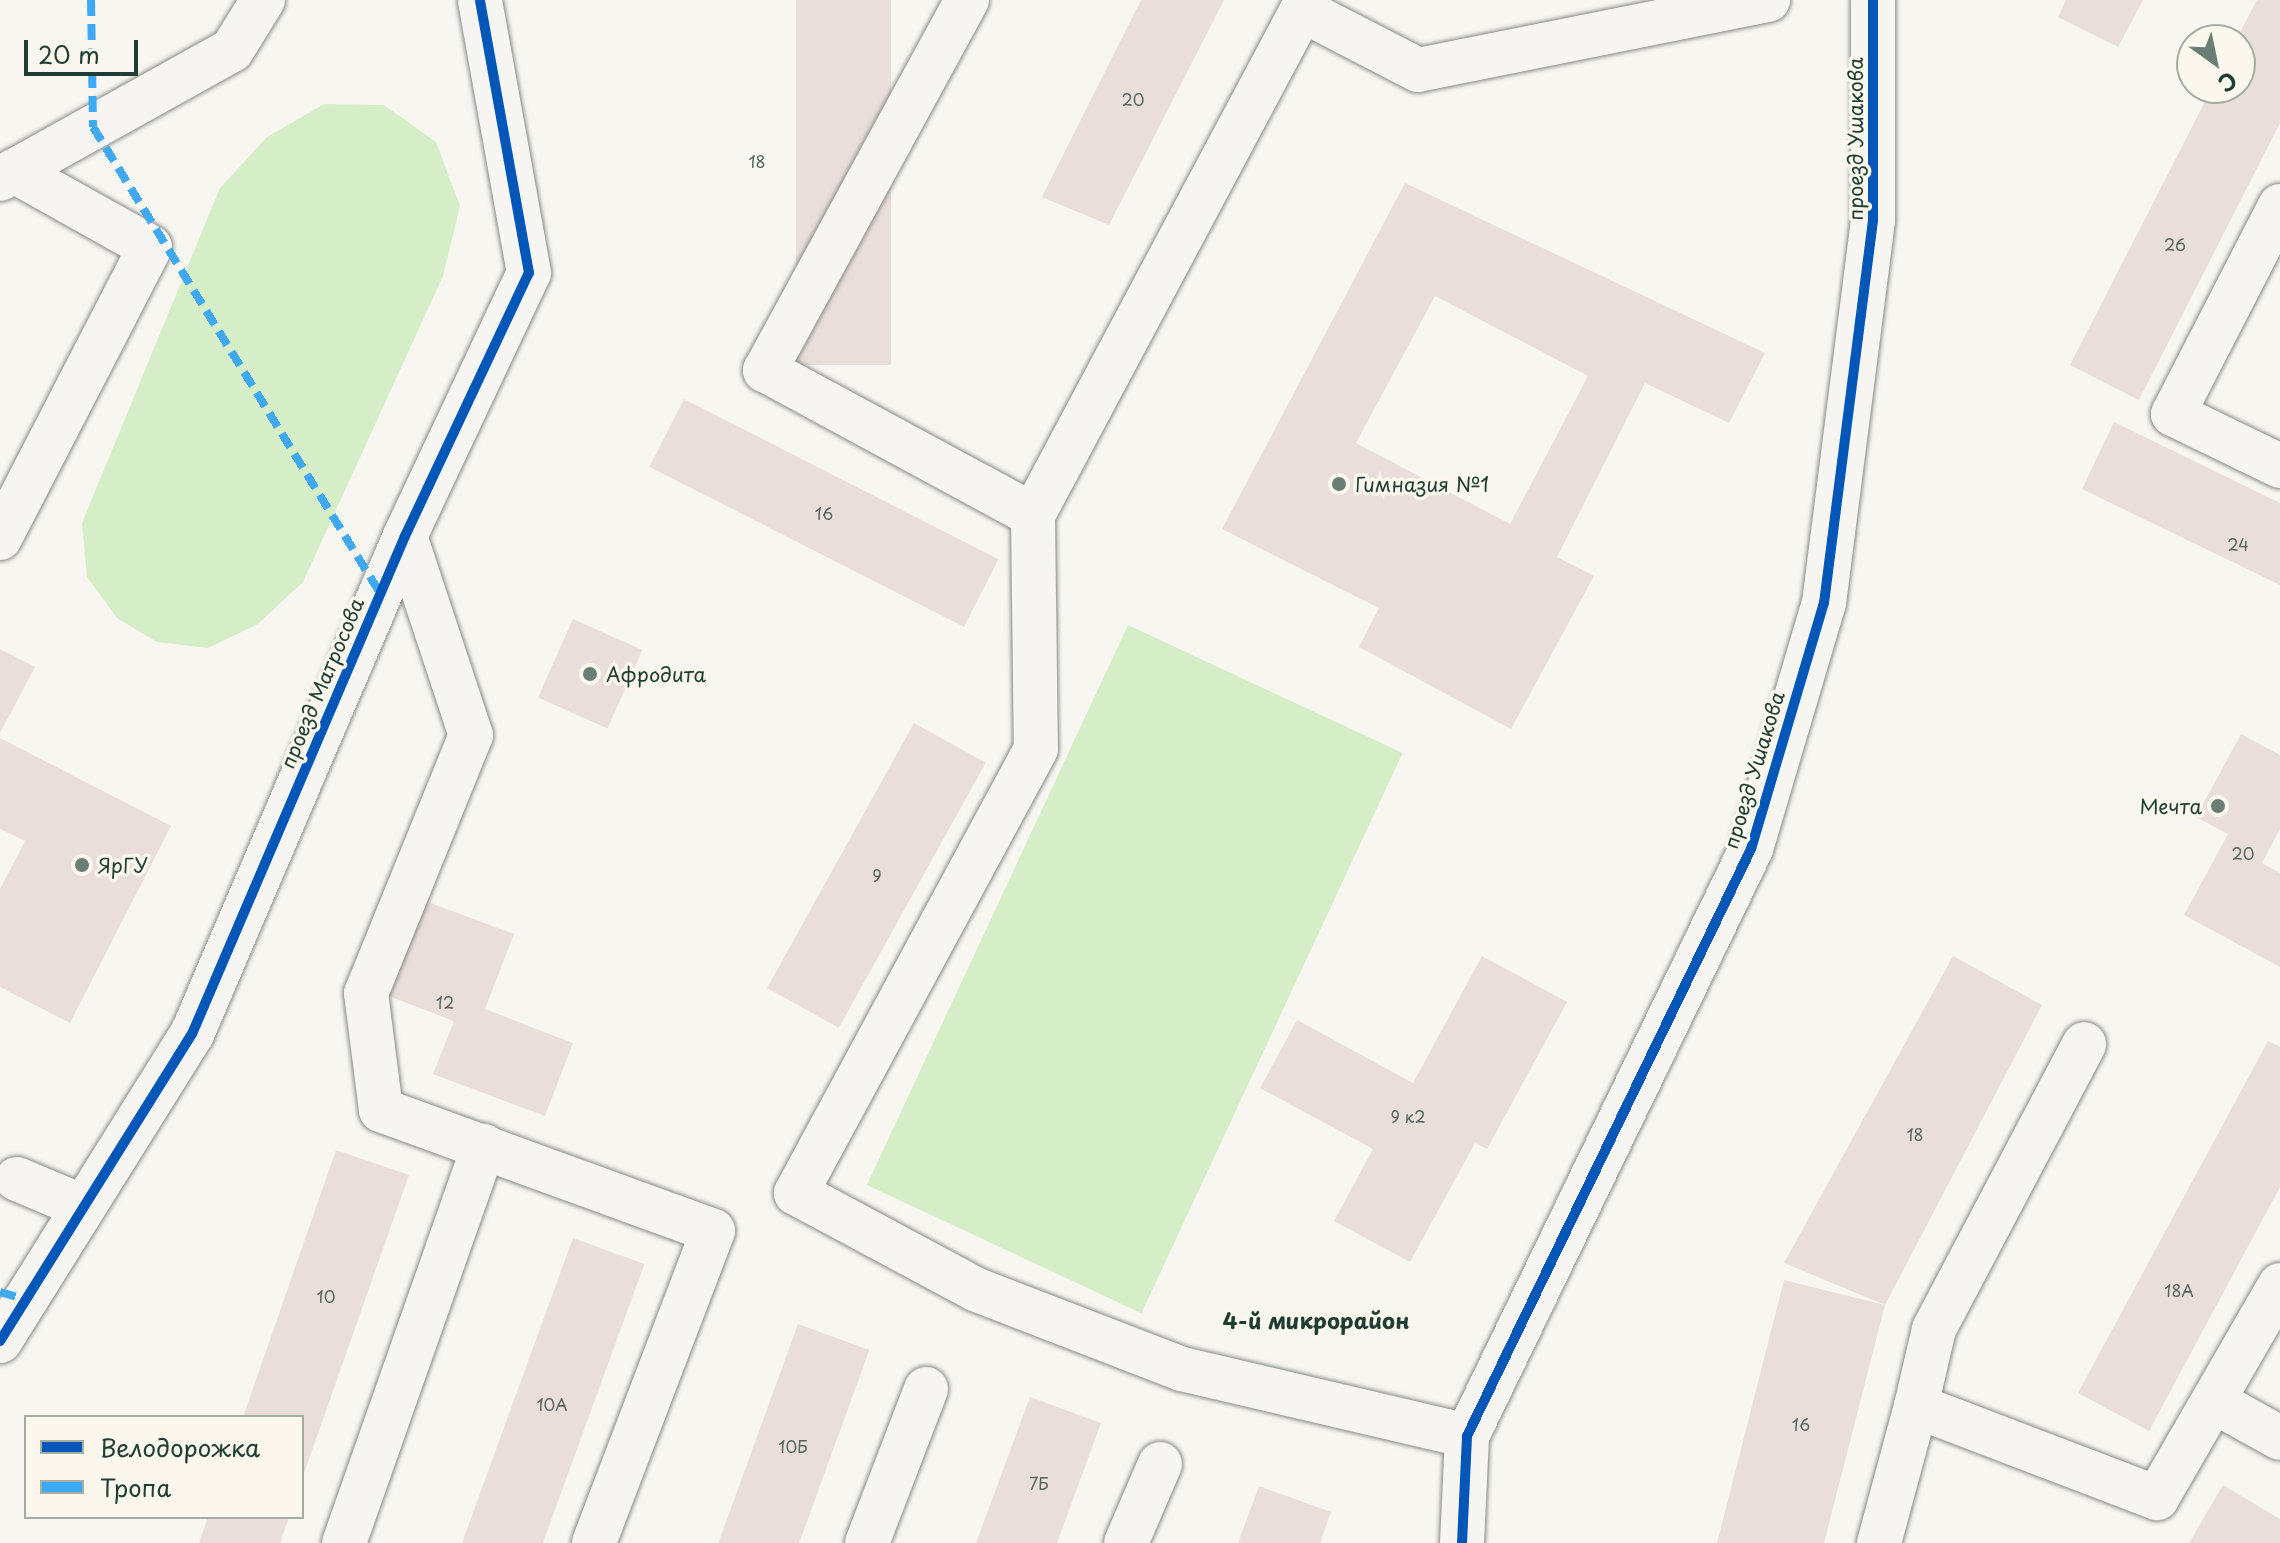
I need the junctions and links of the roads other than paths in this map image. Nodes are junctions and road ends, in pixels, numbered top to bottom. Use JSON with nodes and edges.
{"nodes":[{"id":1,"x":263,"y":0,"type":"edge"},
{"id":2,"x":480,"y":0,"type":"edge"},
{"id":3,"x":967,"y":0,"type":"edge"},
{"id":4,"x":1768,"y":0,"type":"edge"},
{"id":5,"x":1873,"y":0,"type":"edge"},
{"id":6,"x":1304,"y":5,"type":"edge"},
{"id":7,"x":7,"y":175,"type":"edge"},
{"id":8,"x":2280,"y":206,"type":"edge"},
{"id":9,"x":2280,"y":466,"type":"edge"},
{"id":10,"x":1033,"y":515,"type":"junction"},
{"id":11,"x":405,"y":536,"type":"junction"},
{"id":12,"x":0,"y":538,"type":"edge"},
{"id":13,"x":2084,"y":1044,"type":"dead end"},
{"id":14,"x":484,"y":1146,"type":"junction"},
{"id":15,"x":17,"y":1179,"type":"dead end"},
{"id":16,"x":81,"y":1206,"type":"junction"},
{"id":17,"x":2280,"y":1285,"type":"edge"},
{"id":18,"x":0,"y":1341,"type":"edge"},
{"id":19,"x":926,"y":1389,"type":"dead end"},
{"id":20,"x":2215,"y":1402,"type":"junction"},
{"id":21,"x":1916,"y":1406,"type":"junction"},
{"id":22,"x":1467,"y":1436,"type":"junction"},
{"id":23,"x":2280,"y":1438,"type":"edge"},
{"id":24,"x":1160,"y":1464,"type":"dead end"},
{"id":25,"x":344,"y":1543,"type":"edge"},
{"id":26,"x":594,"y":1543,"type":"edge"},
{"id":27,"x":867,"y":1543,"type":"edge"},
{"id":28,"x":1126,"y":1543,"type":"edge"},
{"id":29,"x":1462,"y":1543,"type":"edge"},
{"id":30,"x":1879,"y":1543,"type":"edge"}],
"edges":[{"from":1,"to":7,"type":"street"},
{"from":2,"to":11,"type":"street","name":"проезд Матросова"},
{"from":3,"to":10,"type":"street"},
{"from":4,"to":6,"type":"street"},
{"from":5,"to":22,"type":"street","name":"проезд Ушакова"},
{"from":6,"to":10,"type":"street"},
{"from":7,"to":12,"type":"street"},
{"from":8,"to":9,"type":"street"},
{"from":10,"to":22,"type":"street"},
{"from":11,"to":14,"type":"street"},
{"from":11,"to":16,"type":"street","name":"проезд Матросова"},
{"from":13,"to":21,"type":"street"},
{"from":14,"to":25,"type":"street"},
{"from":14,"to":26,"type":"street"},
{"from":15,"to":16,"type":"street"},
{"from":16,"to":18,"type":"street","name":"проезд Матросова"},
{"from":17,"to":20,"type":"street"},
{"from":19,"to":27,"type":"street"},
{"from":20,"to":21,"type":"street"},
{"from":20,"to":23,"type":"street"},
{"from":21,"to":30,"type":"street"},
{"from":22,"to":29,"type":"street","name":"проезд Ушакова"},
{"from":24,"to":28,"type":"street"}]}
